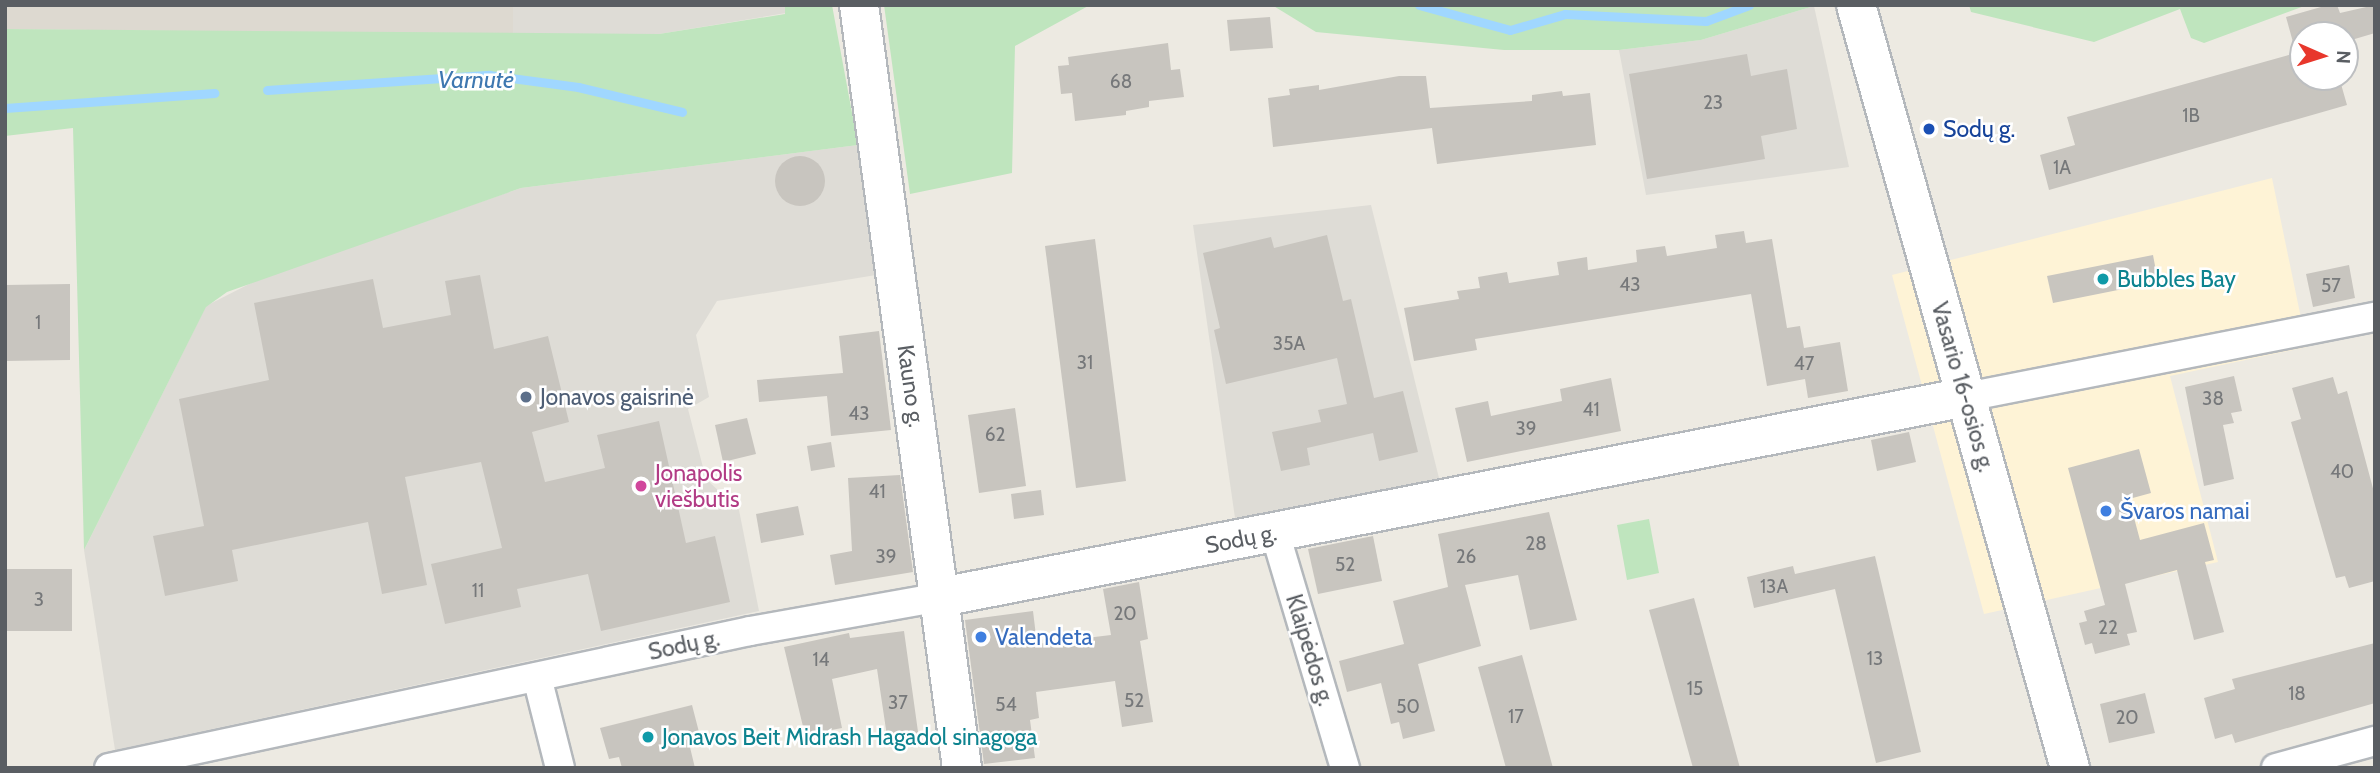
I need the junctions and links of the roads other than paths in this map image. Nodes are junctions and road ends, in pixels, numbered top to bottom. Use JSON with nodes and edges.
{"nodes":[{"id":1,"x":859,"y":5,"type":"edge"},
{"id":2,"x":1856,"y":5,"type":"edge"},
{"id":3,"x":2375,"y":317,"type":"edge"},
{"id":4,"x":1966,"y":397,"type":"junction"},
{"id":5,"x":1275,"y":533,"type":"junction"},
{"id":6,"x":941,"y":597,"type":"junction"},
{"id":7,"x":537,"y":677,"type":"junction"},
{"id":8,"x":2375,"y":741,"type":"edge"},
{"id":9,"x":109,"y":768,"type":"edge"},
{"id":10,"x":560,"y":768,"type":"edge"},
{"id":11,"x":962,"y":768,"type":"edge"},
{"id":12,"x":1345,"y":768,"type":"edge"},
{"id":13,"x":2070,"y":768,"type":"edge"},
{"id":14,"x":2276,"y":768,"type":"edge"}],
"edges":[{"from":1,"to":6,"type":"main road","name":"Kauno g."},
{"from":2,"to":4,"type":"main road","name":"Vasario 16-osios g."},
{"from":3,"to":4,"type":"street","name":"Sodų g."},
{"from":4,"to":5,"type":"main road","name":"Sodų g."},
{"from":4,"to":13,"type":"main road","name":"Vasario 16-osios g."},
{"from":5,"to":6,"type":"main road","name":"Sodų g."},
{"from":5,"to":12,"type":"street","name":"Klaipėdos g."},
{"from":6,"to":7,"type":"street","name":"Sodų g."},
{"from":6,"to":11,"type":"main road","name":"Kauno g."},
{"from":7,"to":9,"type":"street","name":"Sodų g."},
{"from":7,"to":10,"type":"street"},
{"from":8,"to":14,"type":"street"}]}
